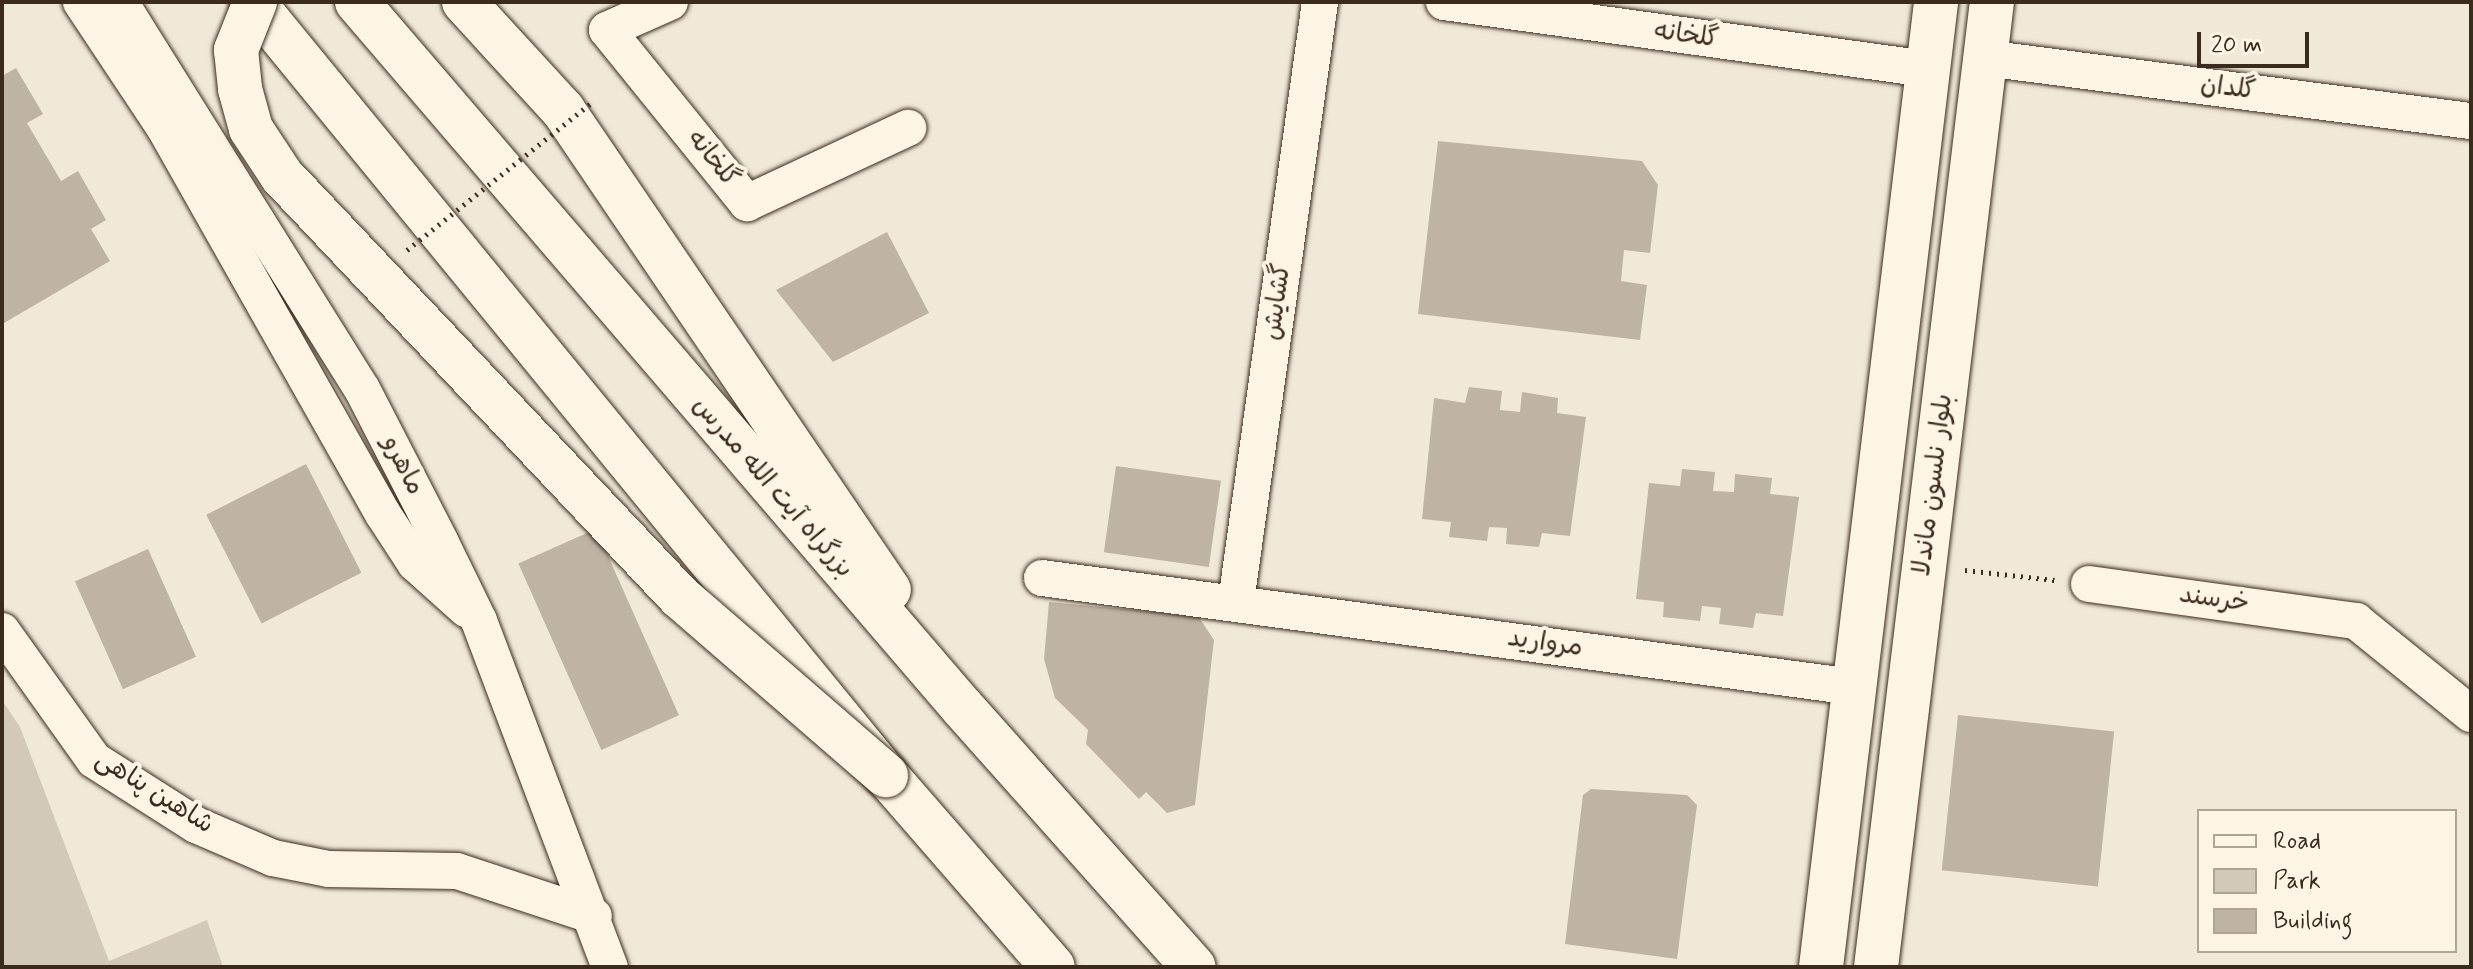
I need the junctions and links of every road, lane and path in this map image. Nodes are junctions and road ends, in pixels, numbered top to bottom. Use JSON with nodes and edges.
{"nodes":[{"id":1,"x":81,"y":2,"type":"edge"},
{"id":2,"x":120,"y":2,"type":"edge"},
{"id":3,"x":254,"y":2,"type":"edge"},
{"id":4,"x":357,"y":2,"type":"edge"},
{"id":5,"x":464,"y":2,"type":"edge"},
{"id":6,"x":670,"y":2,"type":"edge"},
{"id":7,"x":1320,"y":2,"type":"edge"},
{"id":8,"x":1444,"y":2,"type":"edge"},
{"id":9,"x":1936,"y":2,"type":"edge"},
{"id":10,"x":1992,"y":2,"type":"edge"},
{"id":11,"x":1985,"y":58,"type":"junction"},
{"id":12,"x":1928,"y":69,"type":"junction"},
{"id":13,"x":591,"y":103,"type":"dead end"},
{"id":14,"x":2471,"y":121,"type":"edge"},
{"id":15,"x":908,"y":128,"type":"dead end"},
{"id":16,"x":395,"y":260,"type":"dead end"},
{"id":17,"x":1924,"y":565,"type":"junction"},
{"id":18,"x":1042,"y":578,"type":"dead end"},
{"id":19,"x":2089,"y":584,"type":"joint"},
{"id":20,"x":1236,"y":602,"type":"junction"},
{"id":21,"x":479,"y":621,"type":"junction"},
{"id":22,"x":2,"y":631,"type":"edge"},
{"id":23,"x":1854,"y":687,"type":"junction"},
{"id":24,"x":962,"y":707,"type":"junction"},
{"id":25,"x":2471,"y":714,"type":"edge"},
{"id":26,"x":886,"y":775,"type":"junction"},
{"id":27,"x":594,"y":916,"type":"junction"},
{"id":28,"x":610,"y":967,"type":"edge"},
{"id":29,"x":1053,"y":967,"type":"edge"},
{"id":30,"x":1194,"y":967,"type":"edge"},
{"id":31,"x":1821,"y":967,"type":"edge"},
{"id":32,"x":1876,"y":967,"type":"edge"}],
"edges":[{"from":1,"to":21,"type":"street"},
{"from":2,"to":21,"type":"street","name":"ماهرو"},
{"from":3,"to":26,"type":"main road"},
{"from":3,"to":26,"type":"main road","bridge":true},
{"from":4,"to":24,"type":"main road","name":"بزرگراه آیت الله مدرس"},
{"from":5,"to":24,"type":"main road"},
{"from":6,"to":15,"type":"street","name":"گلخانه"},
{"from":7,"to":20,"type":"street","name":"گشایش"},
{"from":8,"to":12,"type":"street","name":"گلخانه"},
{"from":9,"to":12,"type":"main road"},
{"from":10,"to":11,"type":"main road","name":"بلوار نلسون ماندلا"},
{"from":11,"to":14,"type":"street","name":"گلدان"},
{"from":11,"to":17,"type":"main road","name":"بلوار نلسون ماندلا"},
{"from":12,"to":23,"type":"main road"},
{"from":13,"to":16,"type":"path","bridge":true},
{"from":17,"to":19,"type":"path"},
{"from":17,"to":32,"type":"main road","name":"بلوار نلسون ماندلا"},
{"from":18,"to":20,"type":"street","name":"مروارید"},
{"from":19,"to":25,"type":"street","name":"خرسند"},
{"from":20,"to":23,"type":"street","name":"مروارید"},
{"from":21,"to":27,"type":"street","name":"ماهرو"},
{"from":22,"to":27,"type":"street","name":"شاهین پناهی"},
{"from":23,"to":31,"type":"main road"},
{"from":24,"to":30,"type":"main road","name":"بزرگراه آیت الله مدرس"},
{"from":26,"to":29,"type":"main road"},
{"from":27,"to":28,"type":"street","name":"ماهرو"}]}
